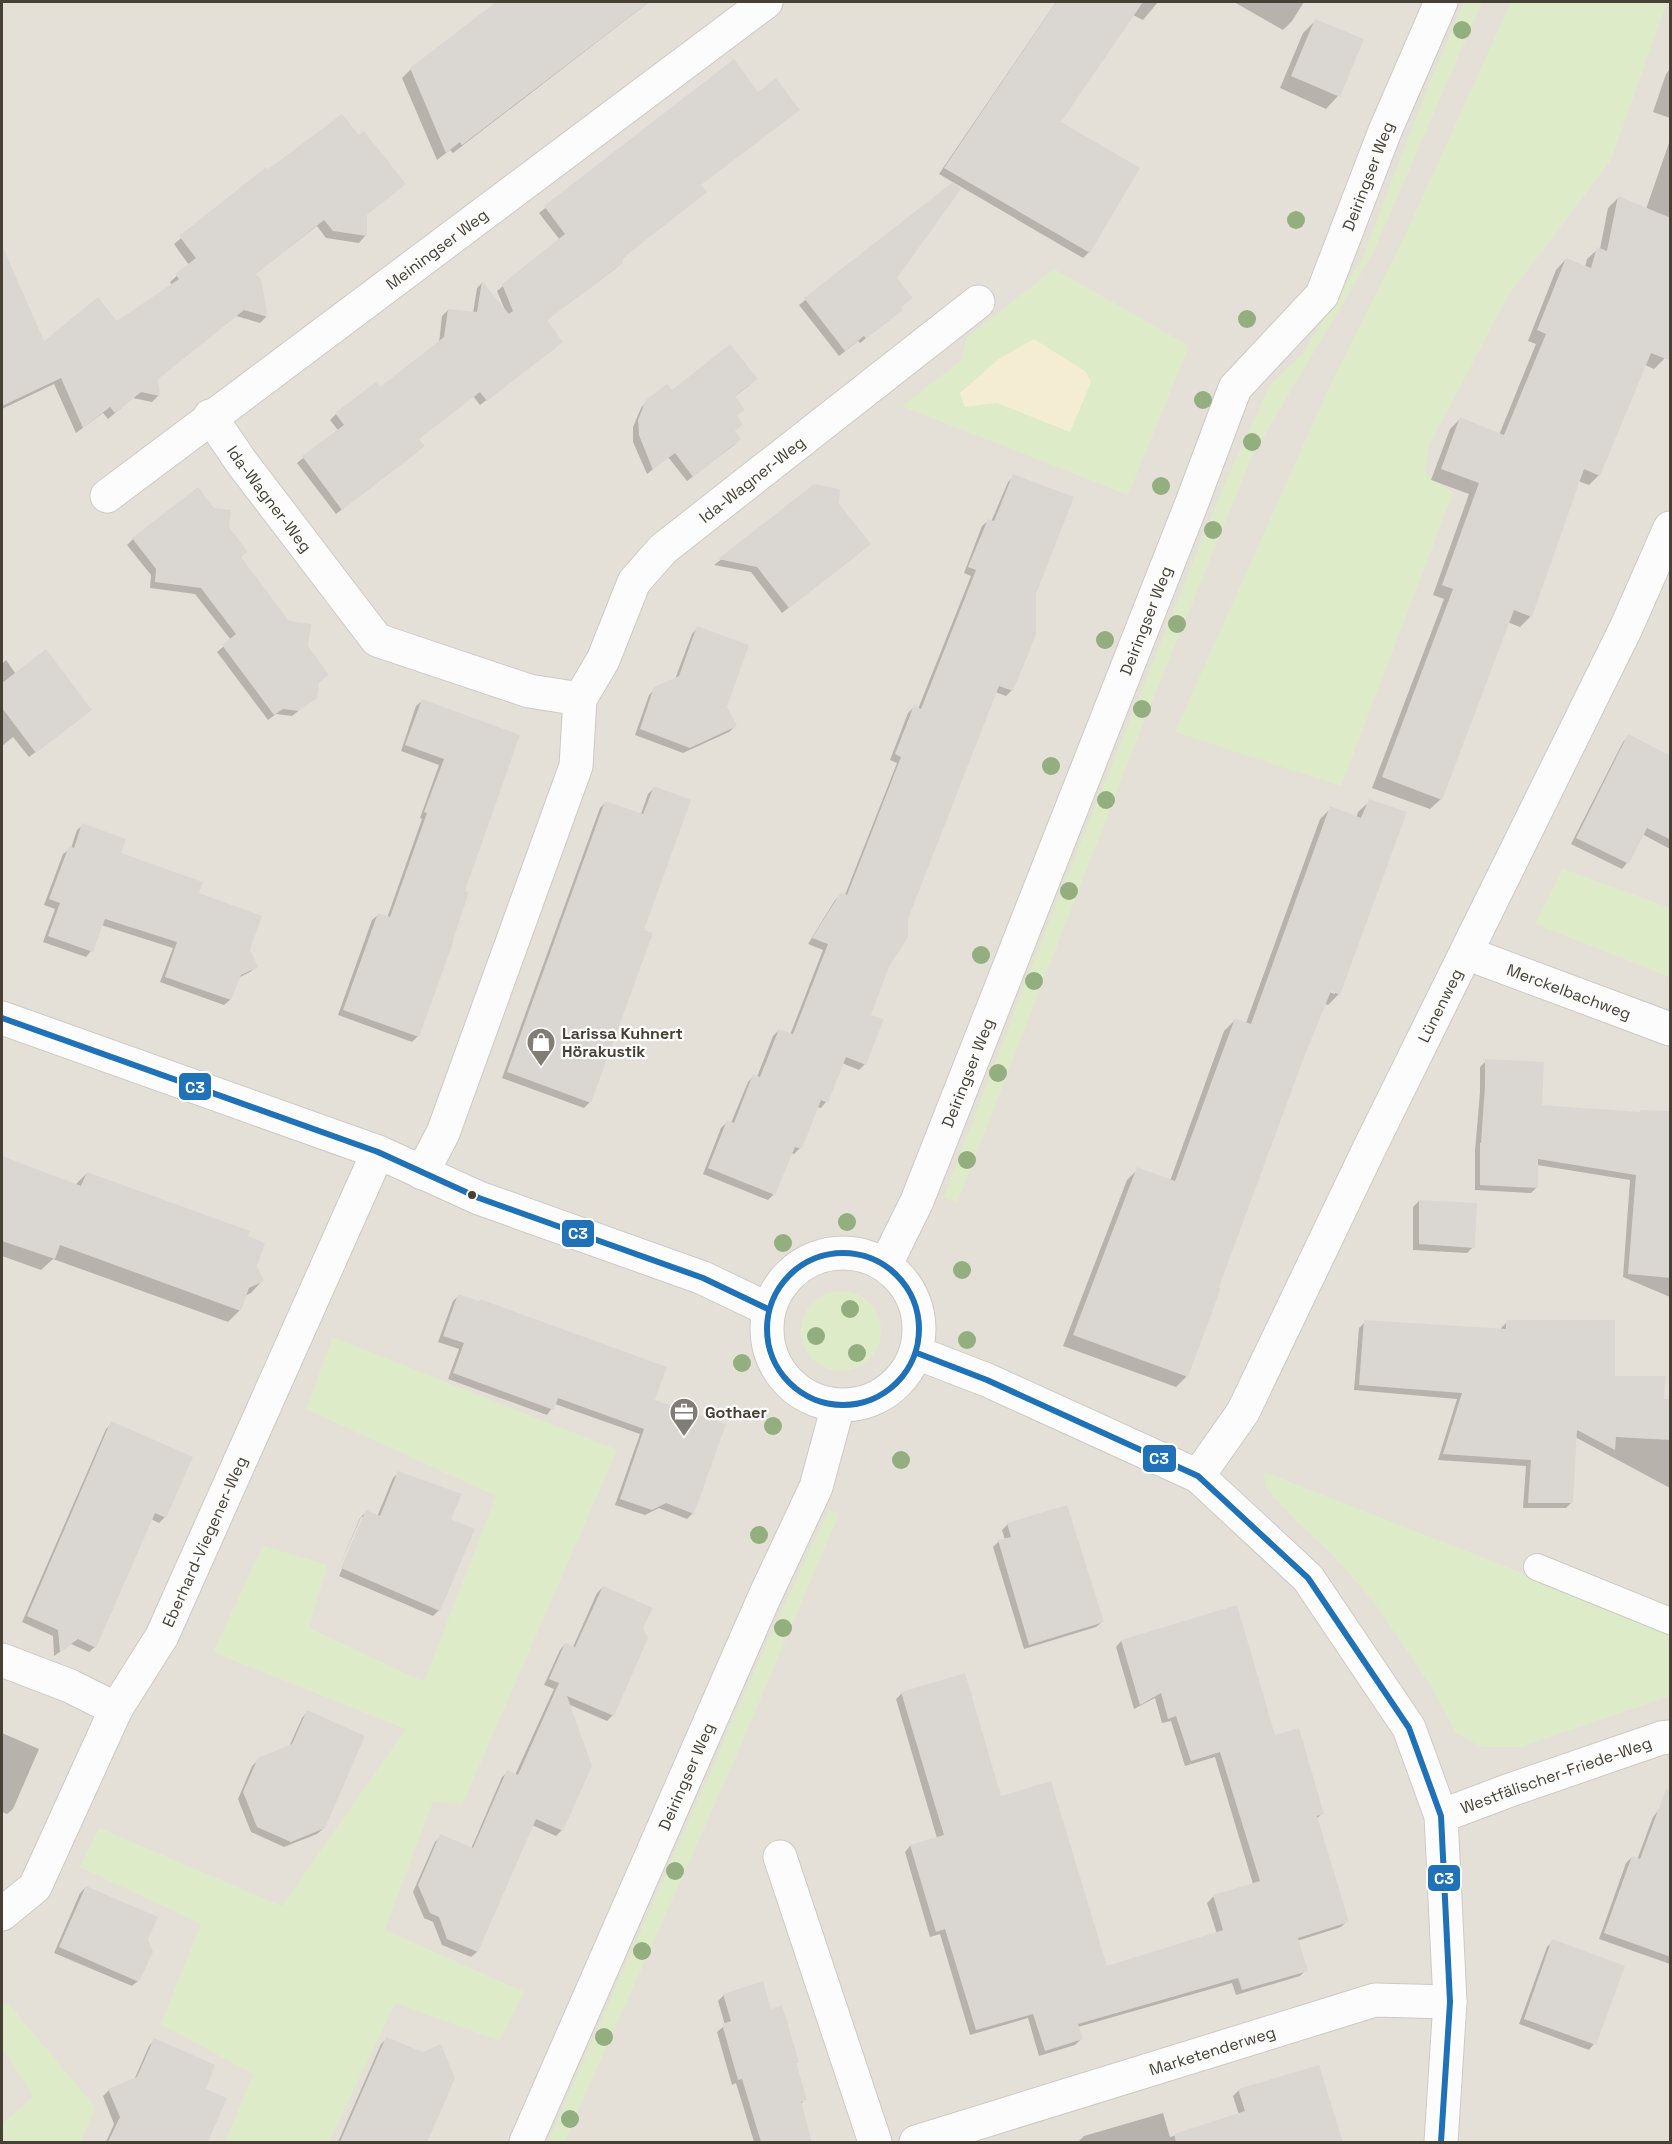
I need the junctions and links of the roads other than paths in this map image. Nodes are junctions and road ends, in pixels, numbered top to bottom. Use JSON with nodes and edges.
{"nodes":[{"id":1,"x":766,"y":2,"type":"edge"},
{"id":2,"x":1442,"y":2,"type":"edge"},
{"id":3,"x":978,"y":302,"type":"dead end"},
{"id":4,"x":210,"y":416,"type":"junction"},
{"id":5,"x":107,"y":496,"type":"dead end"},
{"id":6,"x":1671,"y":528,"type":"edge"},
{"id":7,"x":579,"y":699,"type":"junction"},
{"id":8,"x":1466,"y":952,"type":"junction"},
{"id":9,"x":2,"y":1018,"type":"edge"},
{"id":10,"x":1671,"y":1029,"type":"edge"},
{"id":11,"x":378,"y":1152,"type":"junction"},
{"id":12,"x":422,"y":1173,"type":"junction"},
{"id":13,"x":886,"y":1264,"type":"junction"},
{"id":14,"x":768,"y":1309,"type":"junction"},
{"id":15,"x":917,"y":1353,"type":"junction"},
{"id":16,"x":838,"y":1406,"type":"junction"},
{"id":17,"x":1198,"y":1476,"type":"junction"},
{"id":18,"x":1537,"y":1567,"type":"dead end"},
{"id":19,"x":1671,"y":1621,"type":"edge"},
{"id":20,"x":2,"y":1660,"type":"edge"},
{"id":21,"x":116,"y":1710,"type":"junction"},
{"id":22,"x":1671,"y":1737,"type":"edge"},
{"id":23,"x":1441,"y":1816,"type":"junction"},
{"id":24,"x":780,"y":1857,"type":"dead end"},
{"id":25,"x":2,"y":1914,"type":"edge"},
{"id":26,"x":1450,"y":2002,"type":"junction"},
{"id":27,"x":982,"y":2133,"type":"edge"},
{"id":28,"x":526,"y":2142,"type":"edge"},
{"id":29,"x":875,"y":2142,"type":"edge"},
{"id":30,"x":916,"y":2142,"type":"edge"},
{"id":31,"x":1441,"y":2142,"type":"edge"}],
"edges":[{"from":1,"to":4,"type":"street","name":"Meiningser Weg"},
{"from":2,"to":13,"type":"street","name":"Deiringser Weg"},
{"from":3,"to":7,"type":"street","name":"Ida-Wagner-Weg"},
{"from":4,"to":5,"type":"street","name":"Meiningser Weg"},
{"from":4,"to":7,"type":"street","name":"Ida-Wagner-Weg"},
{"from":6,"to":8,"type":"street","name":"Lünenweg"},
{"from":7,"to":12,"type":"street","name":"Ida-Wagner-Weg"},
{"from":8,"to":10,"type":"street","name":"Merckelbachweg"},
{"from":8,"to":17,"type":"street","name":"Lünenweg"},
{"from":9,"to":11,"type":"street"},
{"from":11,"to":12,"type":"street"},
{"from":11,"to":21,"type":"street","name":"Eberhard-Viegener-Weg"},
{"from":12,"to":14,"type":"street"},
{"from":13,"to":14,"type":"street"},
{"from":13,"to":15,"type":"street"},
{"from":14,"to":16,"type":"street"},
{"from":15,"to":16,"type":"street"},
{"from":15,"to":17,"type":"street"},
{"from":16,"to":28,"type":"street","name":"Deiringser Weg"},
{"from":17,"to":23,"type":"street"},
{"from":18,"to":19,"type":"lane"},
{"from":20,"to":21,"type":"street"},
{"from":21,"to":25,"type":"street","name":"Eberhard-Viegener-Weg"},
{"from":22,"to":23,"type":"street","name":"Westfälischer-Friede-Weg"},
{"from":23,"to":26,"type":"street"},
{"from":24,"to":29,"type":"street"},
{"from":26,"to":27,"type":"street","name":"Marketenderweg"},
{"from":26,"to":31,"type":"street"},
{"from":27,"to":30,"type":"street","name":"Marketenderweg"}]}
